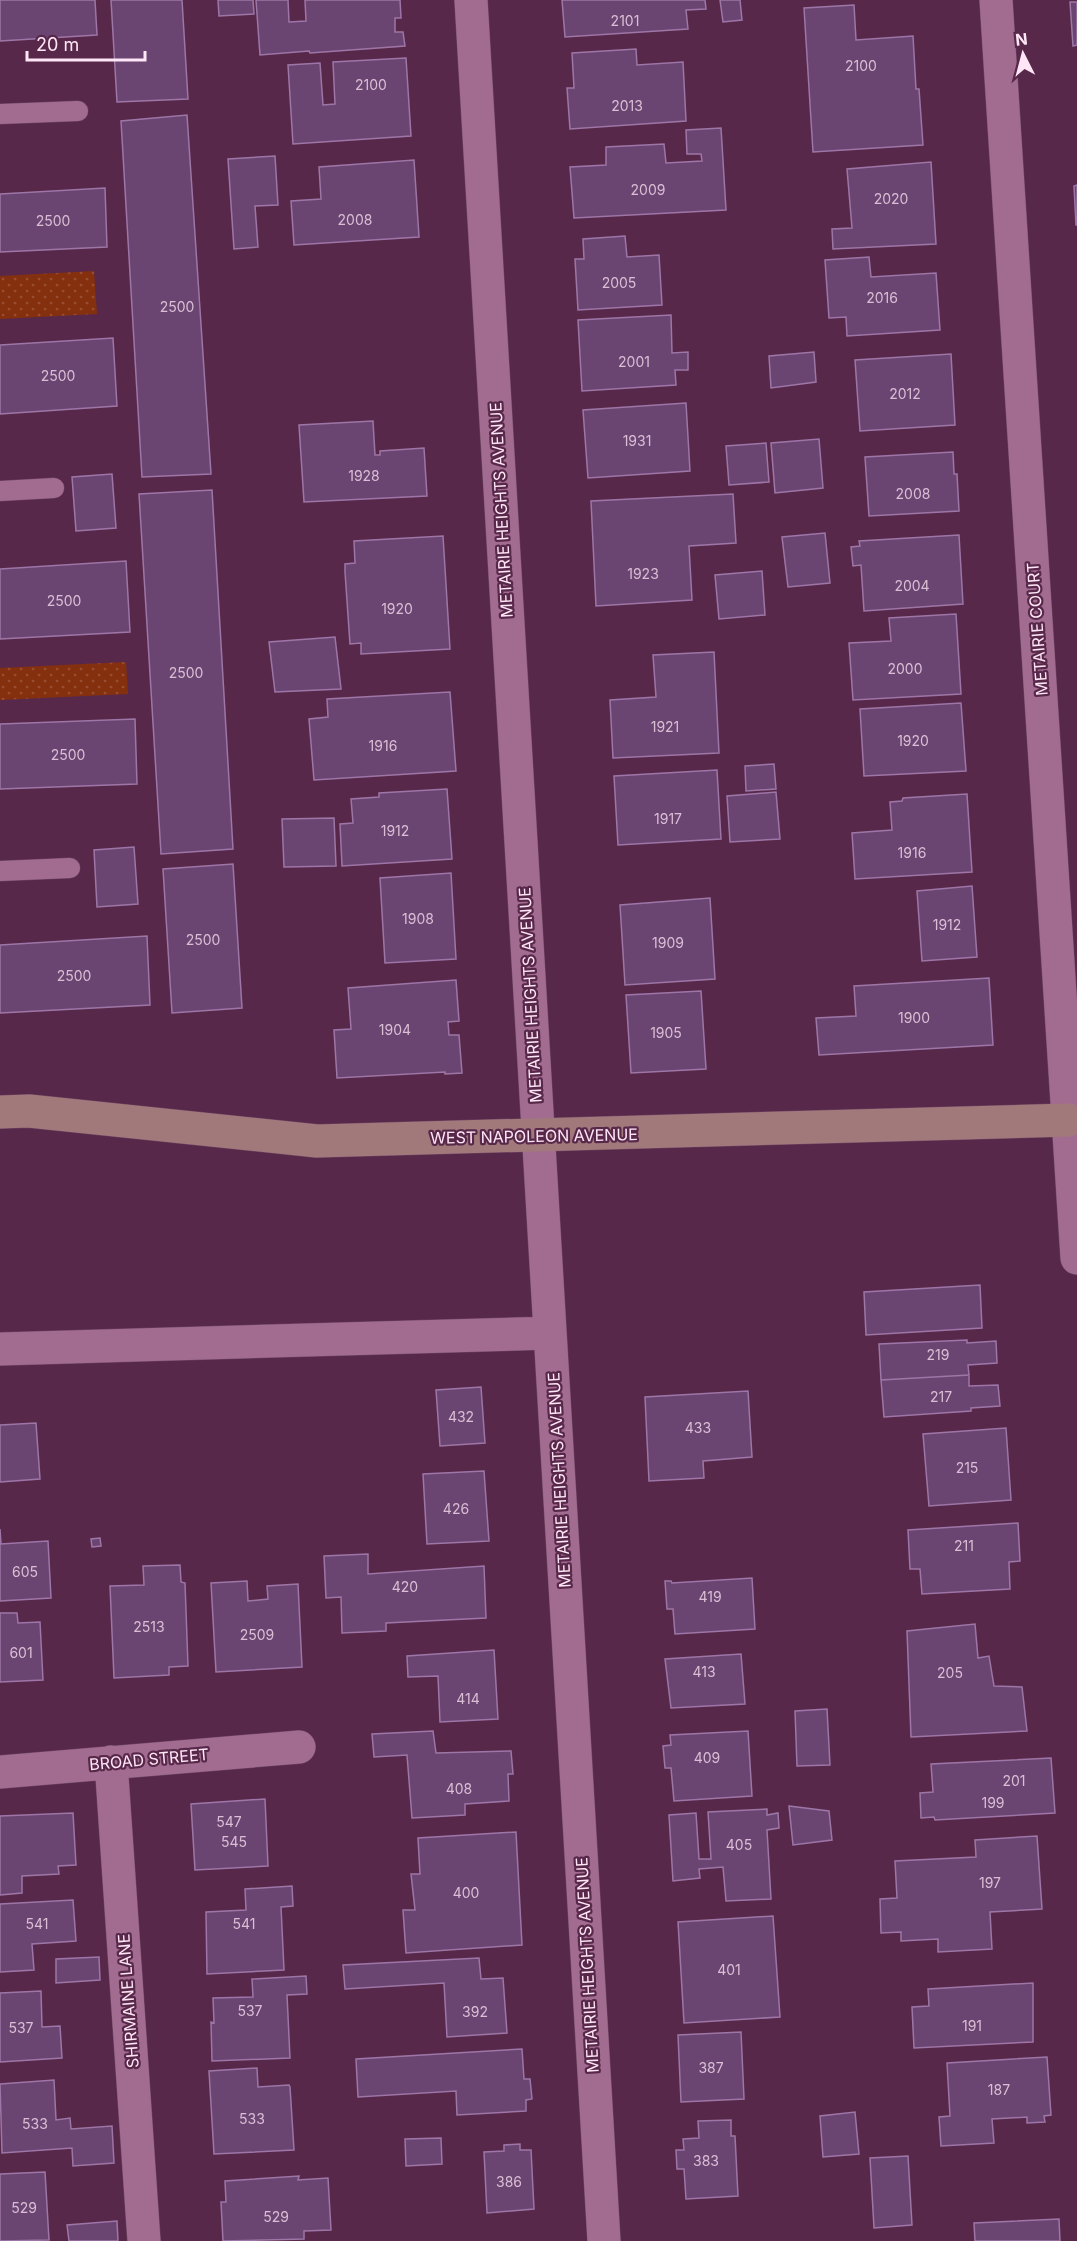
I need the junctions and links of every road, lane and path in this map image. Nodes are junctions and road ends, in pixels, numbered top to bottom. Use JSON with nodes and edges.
{"nodes":[{"id":1,"x":471,"y":0,"type":"edge"},
{"id":2,"x":996,"y":0,"type":"edge"},
{"id":3,"x":78,"y":111,"type":"dead end"},
{"id":4,"x":0,"y":114,"type":"edge"},
{"id":5,"x":54,"y":488,"type":"dead end"},
{"id":6,"x":0,"y":491,"type":"edge"},
{"id":7,"x":70,"y":868,"type":"dead end"},
{"id":8,"x":0,"y":871,"type":"edge"},
{"id":9,"x":0,"y":1112,"type":"edge"},
{"id":10,"x":1069,"y":1120,"type":"junction"},
{"id":11,"x":538,"y":1136,"type":"junction"},
{"id":12,"x":1077,"y":1258,"type":"edge"},
{"id":13,"x":550,"y":1333,"type":"junction"},
{"id":14,"x":0,"y":1349,"type":"edge"},
{"id":15,"x":299,"y":1748,"type":"dead end"},
{"id":16,"x":111,"y":1762,"type":"junction"},
{"id":17,"x":0,"y":1772,"type":"edge"},
{"id":18,"x":144,"y":2241,"type":"edge"},
{"id":19,"x":604,"y":2241,"type":"edge"}],
"edges":[{"from":1,"to":11,"type":"street","name":"METAIRIE HEIGHTS AVENUE"},
{"from":2,"to":10,"type":"street","name":"METAIRIE COURT"},
{"from":3,"to":4,"type":"lane"},
{"from":5,"to":6,"type":"lane"},
{"from":7,"to":8,"type":"lane"},
{"from":9,"to":11,"type":"street","name":"WEST NAPOLEON AVENUE"},
{"from":10,"to":11,"type":"street","name":"WEST NAPOLEON AVENUE"},
{"from":10,"to":12,"type":"street","name":"METAIRIE COURT"},
{"from":11,"to":13,"type":"street","name":"METAIRIE HEIGHTS AVENUE"},
{"from":13,"to":14,"type":"street"},
{"from":13,"to":19,"type":"street","name":"METAIRIE HEIGHTS AVENUE"},
{"from":15,"to":16,"type":"street","name":"BROAD STREET"},
{"from":16,"to":17,"type":"street","name":"BROAD STREET"},
{"from":16,"to":18,"type":"street","name":"SHIRMAINE LANE"}]}
